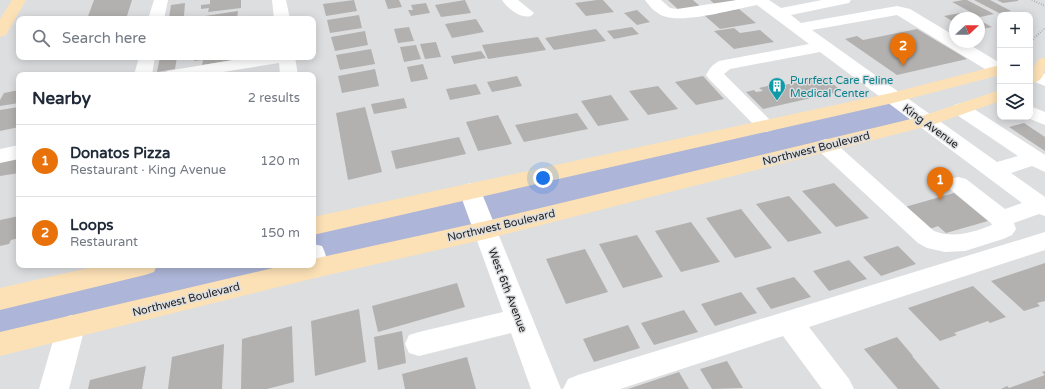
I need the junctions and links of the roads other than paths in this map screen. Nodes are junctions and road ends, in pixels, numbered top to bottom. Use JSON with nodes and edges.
{"nodes":[{"id":1,"x":20,"y":0,"type":"edge"},
{"id":2,"x":161,"y":0,"type":"edge"},
{"id":3,"x":280,"y":0,"type":"edge"},
{"id":4,"x":509,"y":0,"type":"edge"},
{"id":5,"x":652,"y":0,"type":"edge"},
{"id":6,"x":760,"y":0,"type":"edge"},
{"id":7,"x":844,"y":0,"type":"edge"},
{"id":8,"x":526,"y":13,"type":"dead end"},
{"id":9,"x":778,"y":14,"type":"junction"},
{"id":10,"x":157,"y":16,"type":"edge"},
{"id":11,"x":282,"y":16,"type":"edge"},
{"id":12,"x":798,"y":28,"type":"junction"},
{"id":13,"x":0,"y":31,"type":"edge"},
{"id":14,"x":823,"y":46,"type":"junction"},
{"id":15,"x":1045,"y":58,"type":"edge"},
{"id":16,"x":146,"y":60,"type":"edge"},
{"id":17,"x":265,"y":60,"type":"edge"},
{"id":18,"x":287,"y":60,"type":"edge"},
{"id":19,"x":253,"y":62,"type":"junction"},
{"id":20,"x":997,"y":69,"type":"edge"},
{"id":21,"x":997,"y":71,"type":"edge"},
{"id":22,"x":144,"y":72,"type":"edge"},
{"id":23,"x":191,"y":72,"type":"edge"},
{"id":24,"x":236,"y":72,"type":"edge"},
{"id":25,"x":289,"y":72,"type":"edge"},
{"id":26,"x":1037,"y":72,"type":"edge"},
{"id":27,"x":997,"y":97,"type":"edge"},
{"id":28,"x":893,"y":98,"type":"junction"},
{"id":29,"x":961,"y":109,"type":"junction"},
{"id":30,"x":925,"y":121,"type":"junction"},
{"id":31,"x":766,"y":126,"type":"junction"},
{"id":32,"x":826,"y":146,"type":"junction"},
{"id":33,"x":16,"y":153,"type":"edge"},
{"id":34,"x":0,"y":156,"type":"edge"},
{"id":35,"x":1040,"y":162,"type":"edge"},
{"id":36,"x":993,"y":170,"type":"junction"},
{"id":37,"x":958,"y":184,"type":"dead end"},
{"id":38,"x":470,"y":191,"type":"junction"},
{"id":39,"x":1042,"y":207,"type":"edge"},
{"id":40,"x":1003,"y":224,"type":"junction"},
{"id":41,"x":316,"y":225,"type":"edge"},
{"id":42,"x":486,"y":230,"type":"junction"},
{"id":43,"x":1045,"y":241,"type":"edge"},
{"id":44,"x":934,"y":242,"type":"junction"},
{"id":45,"x":316,"y":261,"type":"edge"},
{"id":46,"x":962,"y":267,"type":"junction"},
{"id":47,"x":132,"y":268,"type":"edge"},
{"id":48,"x":288,"y":268,"type":"edge"},
{"id":49,"x":0,"y":299,"type":"edge"},
{"id":50,"x":520,"y":319,"type":"junction"},
{"id":51,"x":789,"y":322,"type":"junction"},
{"id":52,"x":71,"y":327,"type":"junction"},
{"id":53,"x":0,"y":344,"type":"edge"},
{"id":54,"x":419,"y":344,"type":"dead end"},
{"id":55,"x":54,"y":389,"type":"edge"},
{"id":56,"x":546,"y":389,"type":"edge"},
{"id":57,"x":578,"y":389,"type":"edge"},
{"id":58,"x":839,"y":389,"type":"edge"}],
"edges":[{"from":1,"to":13,"type":"main road"},
{"from":2,"to":10,"type":"street"},
{"from":3,"to":11,"type":"street"},
{"from":4,"to":8,"type":"street"},
{"from":5,"to":6,"type":"street"},
{"from":6,"to":9,"type":"street","name":"King Avenue"},
{"from":7,"to":9,"type":"street"},
{"from":9,"to":12,"type":"street","name":"King Avenue"},
{"from":12,"to":14,"type":"street","name":"King Avenue"},
{"from":12,"to":20,"type":"street"},
{"from":14,"to":28,"type":"street","name":"King Avenue"},
{"from":14,"to":31,"type":"street"},
{"from":15,"to":26,"type":"main road"},
{"from":16,"to":22,"type":"street"},
{"from":17,"to":19,"type":"street"},
{"from":18,"to":25,"type":"street"},
{"from":19,"to":23,"type":"street"},
{"from":19,"to":24,"type":"street"},
{"from":21,"to":28,"type":"main road"},
{"from":27,"to":29,"type":"main road","name":"Northwest Boulevard"},
{"from":28,"to":30,"type":"street","name":"King Avenue"},
{"from":28,"to":31,"type":"main road"},
{"from":29,"to":30,"type":"main road","name":"Northwest Boulevard"},
{"from":29,"to":35,"type":"street"},
{"from":30,"to":32,"type":"main road","name":"Northwest Boulevard"},
{"from":30,"to":36,"type":"street","name":"King Avenue"},
{"from":31,"to":38,"type":"main road"},
{"from":32,"to":42,"type":"main road","name":"Northwest Boulevard"},
{"from":32,"to":44,"type":"street"},
{"from":33,"to":34,"type":"street"},
{"from":35,"to":36,"type":"street"},
{"from":36,"to":39,"type":"street","name":"King Avenue"},
{"from":37,"to":40,"type":"street"},
{"from":38,"to":41,"type":"main road"},
{"from":38,"to":42,"type":"street","name":"West 6th Avenue"},
{"from":39,"to":40,"type":"street"},
{"from":40,"to":44,"type":"street"},
{"from":42,"to":45,"type":"main road","name":"Northwest Boulevard"},
{"from":42,"to":50,"type":"street","name":"West 6th Avenue"},
{"from":43,"to":46,"type":"street"},
{"from":44,"to":46,"type":"street"},
{"from":46,"to":51,"type":"street"},
{"from":47,"to":49,"type":"main road"},
{"from":48,"to":52,"type":"main road","name":"Northwest Boulevard"},
{"from":50,"to":54,"type":"street"},
{"from":50,"to":56,"type":"street","name":"West 6th Avenue"},
{"from":51,"to":57,"type":"street"},
{"from":51,"to":58,"type":"street"},
{"from":52,"to":53,"type":"main road","name":"Northwest Boulevard"},
{"from":52,"to":55,"type":"street"}]}
